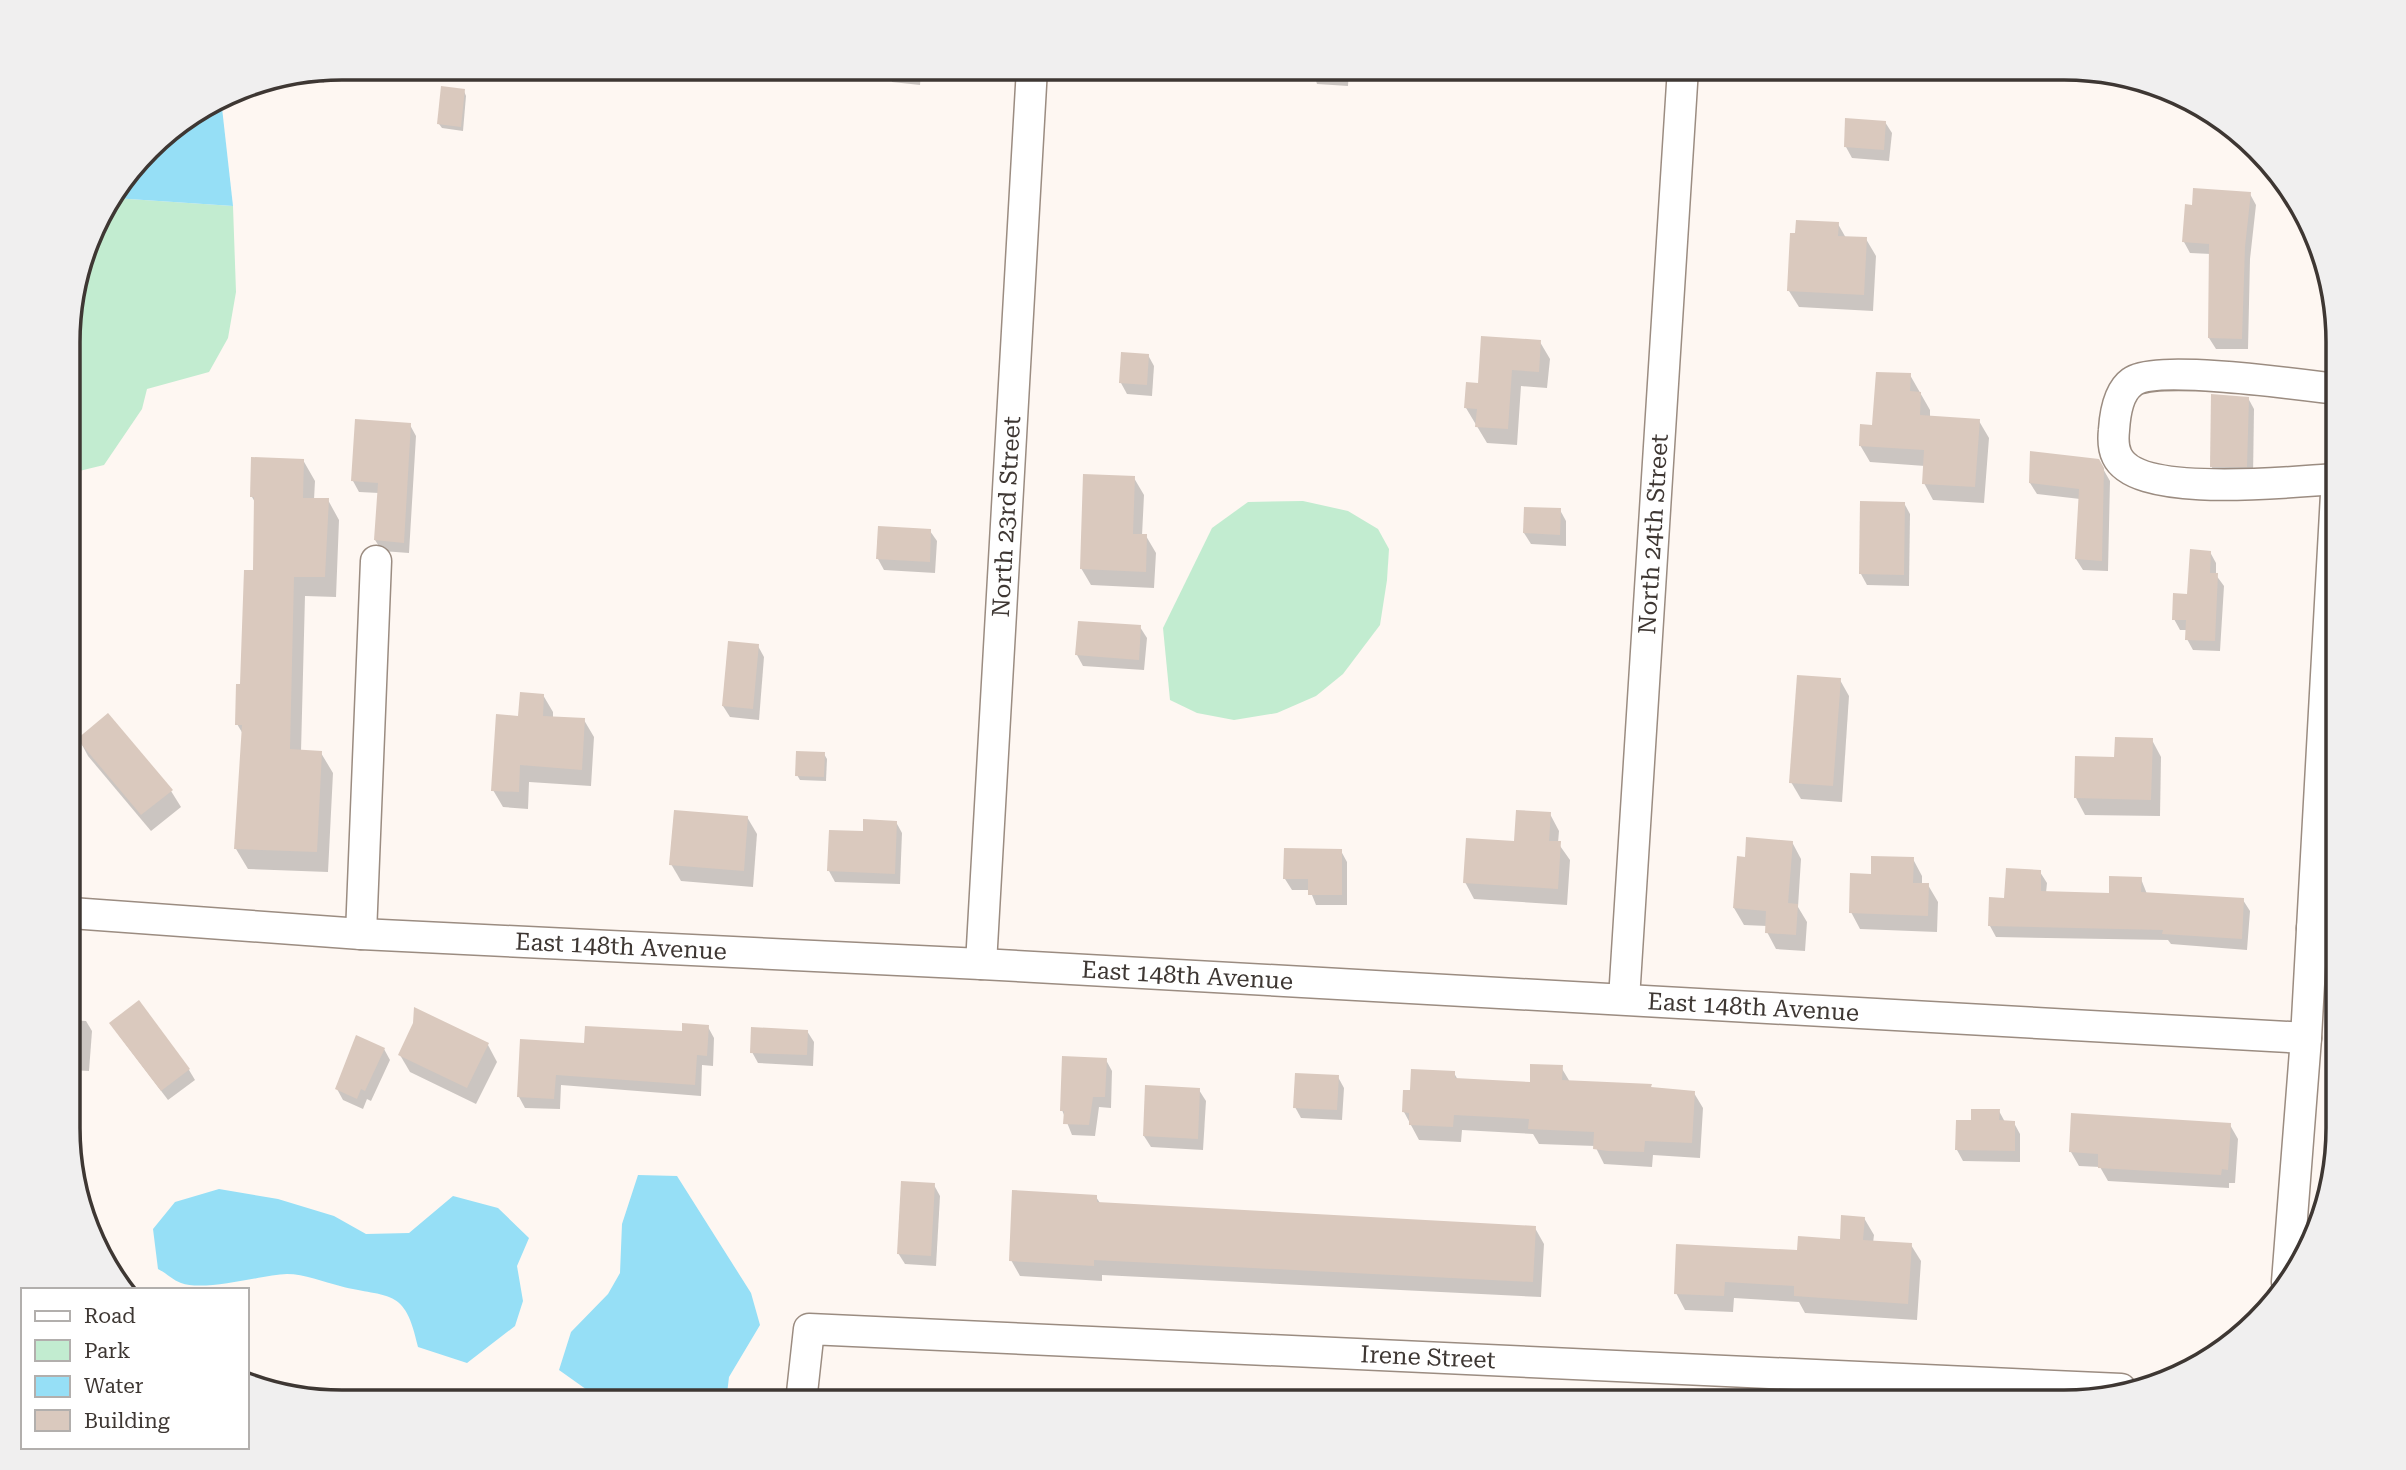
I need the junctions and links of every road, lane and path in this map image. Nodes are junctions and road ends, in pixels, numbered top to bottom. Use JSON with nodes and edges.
{"nodes":[{"id":1,"x":1031,"y":80,"type":"edge"},
{"id":2,"x":1682,"y":80,"type":"edge"},
{"id":3,"x":2326,"y":388,"type":"edge"},
{"id":4,"x":2326,"y":478,"type":"edge"},
{"id":5,"x":376,"y":561,"type":"dead end"},
{"id":6,"x":2326,"y":863,"type":"edge"},
{"id":7,"x":80,"y":914,"type":"edge"},
{"id":8,"x":2324,"y":928,"type":"edge"},
{"id":9,"x":360,"y":934,"type":"junction"},
{"id":10,"x":981,"y":964,"type":"junction"},
{"id":11,"x":1624,"y":999,"type":"junction"},
{"id":12,"x":2306,"y":1038,"type":"junction"},
{"id":13,"x":2289,"y":1261,"type":"edge"},
{"id":14,"x":2092,"y":1388,"type":"edge"},
{"id":15,"x":802,"y":1390,"type":"edge"}],
"edges":[{"from":1,"to":10,"type":"street","name":"North 23rd Street"},
{"from":2,"to":11,"type":"street","name":"North 24th Street"},
{"from":3,"to":4,"type":"street"},
{"from":5,"to":9,"type":"street"},
{"from":6,"to":8,"type":"street"},
{"from":7,"to":9,"type":"street","name":"East 148th Avenue"},
{"from":8,"to":12,"type":"street"},
{"from":9,"to":10,"type":"street","name":"East 148th Avenue"},
{"from":10,"to":11,"type":"street","name":"East 148th Avenue"},
{"from":11,"to":12,"type":"street","name":"East 148th Avenue"},
{"from":12,"to":13,"type":"street"},
{"from":14,"to":15,"type":"street","name":"Irene Street"}]}
